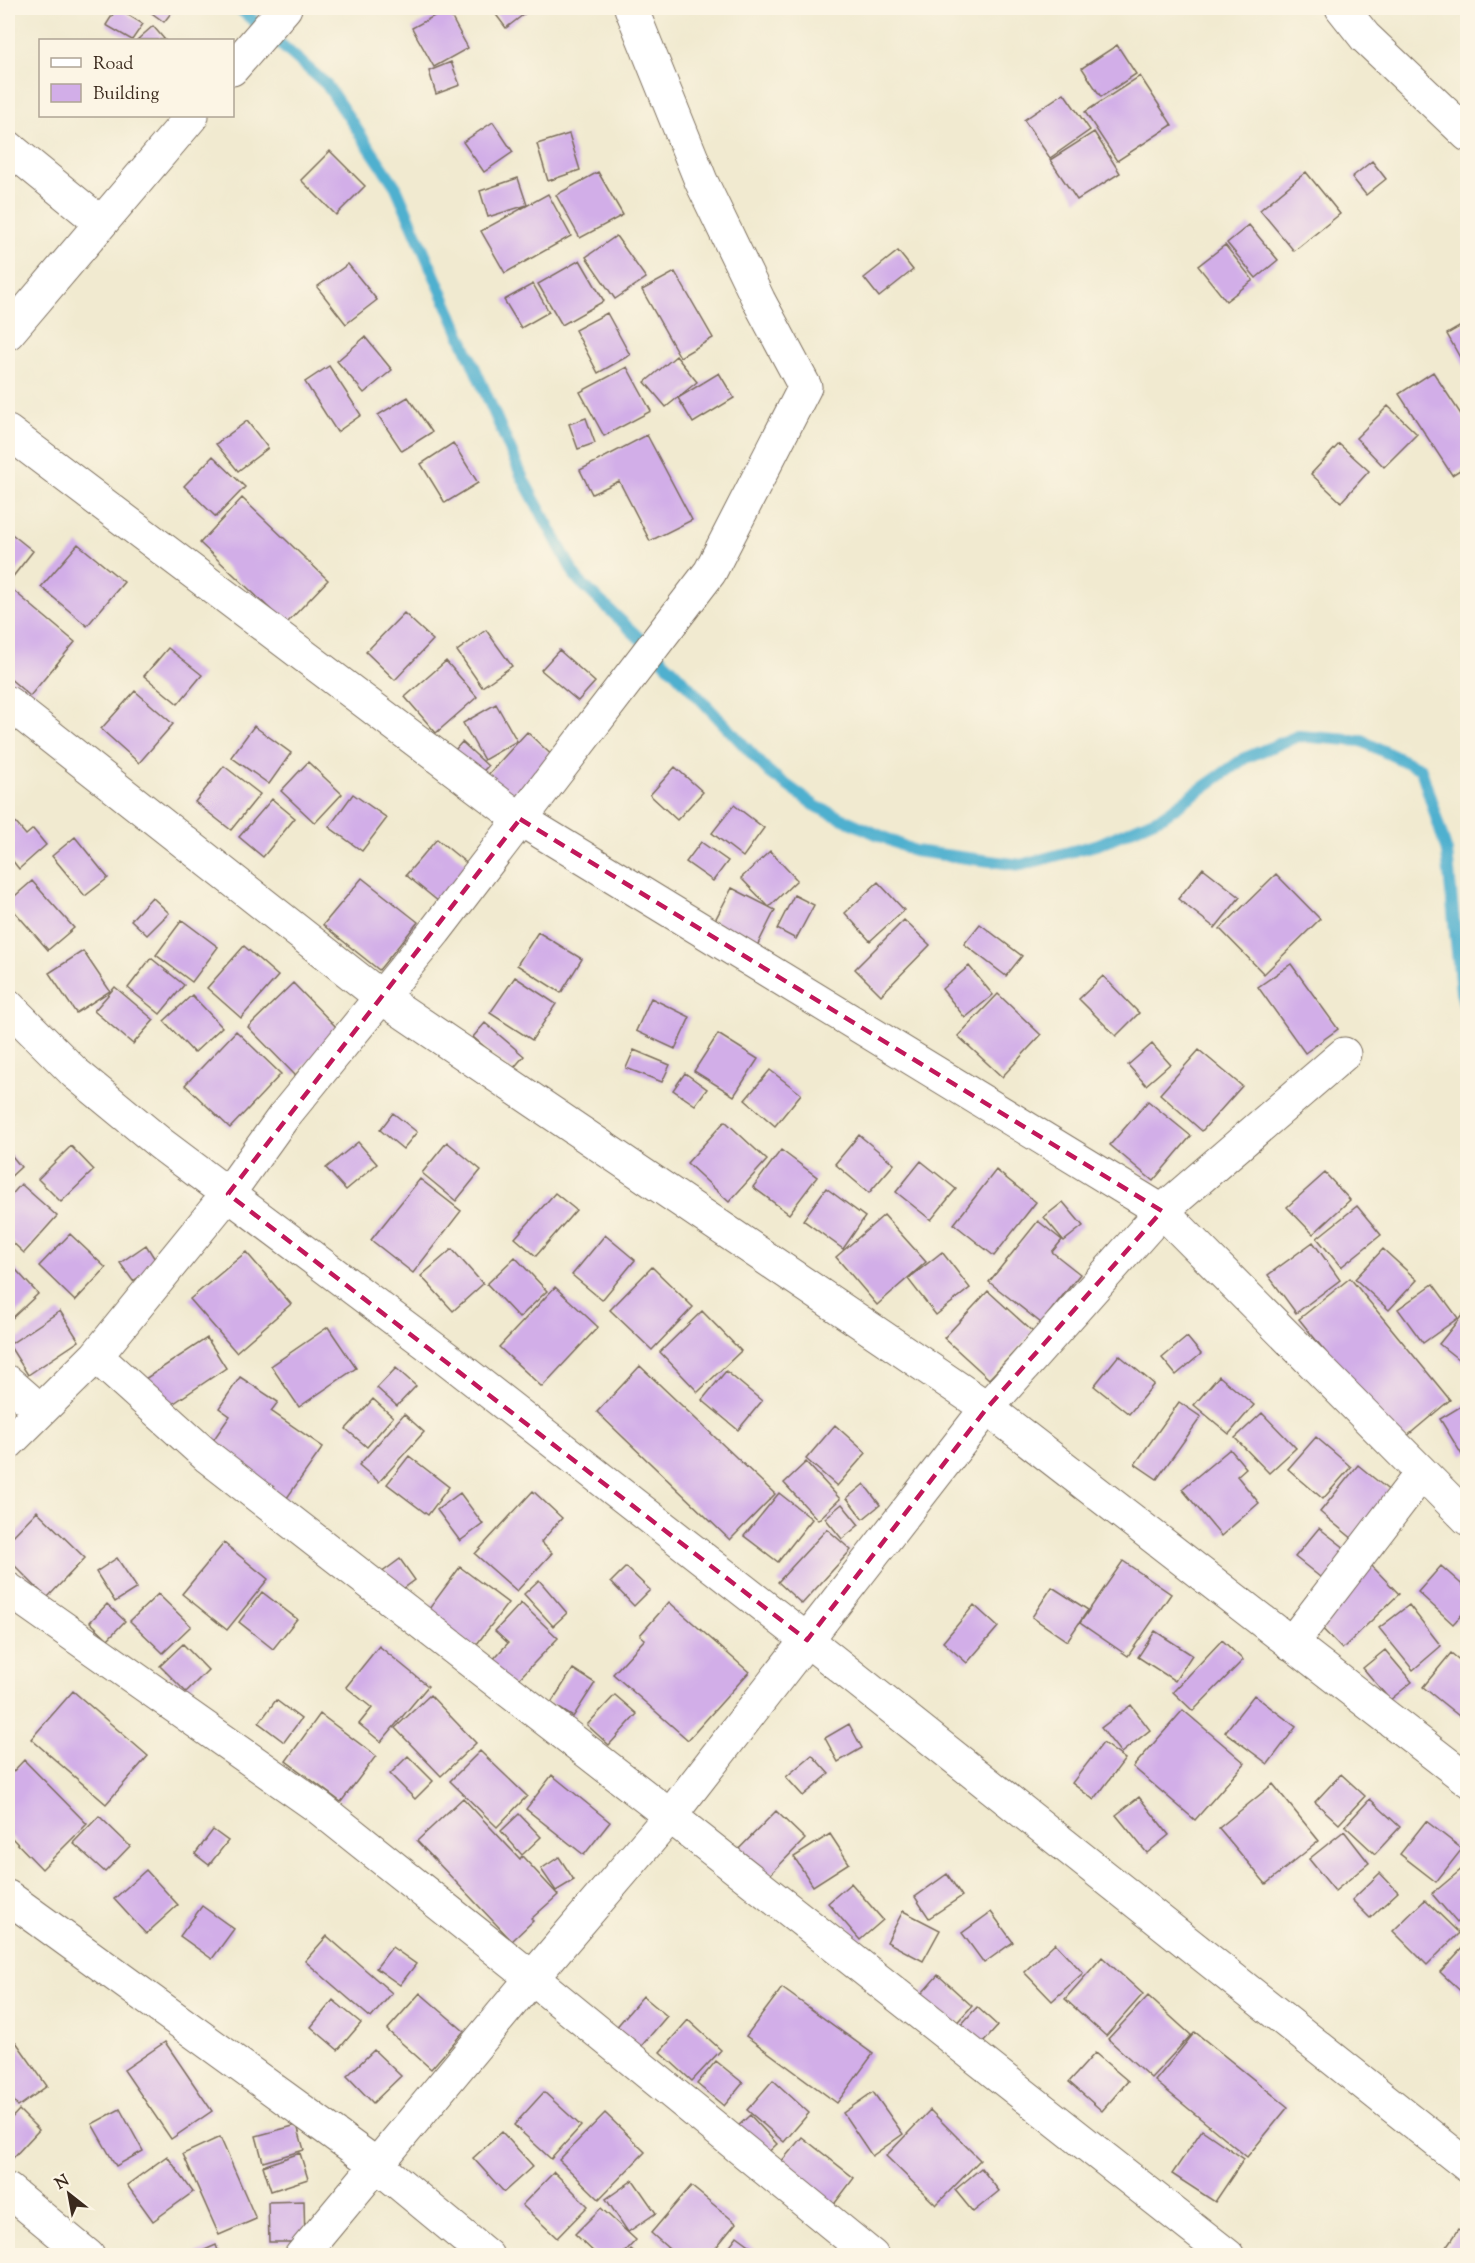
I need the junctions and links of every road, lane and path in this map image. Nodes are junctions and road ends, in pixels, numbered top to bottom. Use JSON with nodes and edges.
{"nodes":[{"id":1,"x":285,"y":8,"type":"edge"},
{"id":2,"x":631,"y":8,"type":"edge"},
{"id":3,"x":1342,"y":8,"type":"edge"},
{"id":4,"x":234,"y":67,"type":"edge"},
{"id":5,"x":191,"y":117,"type":"edge"},
{"id":6,"x":1467,"y":135,"type":"edge"},
{"id":7,"x":8,"y":147,"type":"edge"},
{"id":8,"x":101,"y":223,"type":"junction"},
{"id":9,"x":8,"y":333,"type":"edge"},
{"id":10,"x":8,"y":432,"type":"edge"},
{"id":11,"x":8,"y":703,"type":"edge"},
{"id":12,"x":520,"y":819,"type":"junction"},
{"id":13,"x":381,"y":998,"type":"junction"},
{"id":14,"x":8,"y":1006,"type":"edge"},
{"id":15,"x":1344,"y":1054,"type":"dead end"},
{"id":16,"x":228,"y":1194,"type":"junction"},
{"id":17,"x":1162,"y":1211,"type":"junction"},
{"id":18,"x":96,"y":1356,"type":"junction"},
{"id":19,"x":8,"y":1382,"type":"edge"},
{"id":20,"x":987,"y":1408,"type":"junction"},
{"id":21,"x":40,"y":1410,"type":"junction"},
{"id":22,"x":8,"y":1443,"type":"edge"},
{"id":23,"x":1421,"y":1474,"type":"junction"},
{"id":24,"x":1467,"y":1519,"type":"edge"},
{"id":25,"x":8,"y":1589,"type":"edge"},
{"id":26,"x":807,"y":1640,"type":"junction"},
{"id":27,"x":1291,"y":1644,"type":"junction"},
{"id":28,"x":1467,"y":1780,"type":"edge"},
{"id":29,"x":670,"y":1816,"type":"junction"},
{"id":30,"x":8,"y":1897,"type":"edge"},
{"id":31,"x":532,"y":1978,"type":"junction"},
{"id":32,"x":377,"y":2165,"type":"junction"},
{"id":33,"x":1467,"y":2166,"type":"edge"},
{"id":34,"x":8,"y":2190,"type":"edge"},
{"id":35,"x":88,"y":2256,"type":"edge"},
{"id":36,"x":301,"y":2256,"type":"edge"},
{"id":37,"x":487,"y":2256,"type":"edge"},
{"id":38,"x":872,"y":2256,"type":"edge"},
{"id":39,"x":1228,"y":2256,"type":"edge"}],
"edges":[{"from":1,"to":4,"type":"street"},
{"from":2,"to":12,"type":"street"},
{"from":3,"to":6,"type":"street"},
{"from":5,"to":8,"type":"street"},
{"from":7,"to":8,"type":"street"},
{"from":8,"to":9,"type":"street"},
{"from":10,"to":12,"type":"street"},
{"from":11,"to":13,"type":"street"},
{"from":12,"to":13,"type":"street"},
{"from":12,"to":17,"type":"street"},
{"from":13,"to":16,"type":"street"},
{"from":13,"to":20,"type":"street"},
{"from":14,"to":16,"type":"street"},
{"from":15,"to":17,"type":"street"},
{"from":16,"to":18,"type":"street"},
{"from":16,"to":26,"type":"street"},
{"from":17,"to":20,"type":"street"},
{"from":17,"to":23,"type":"street"},
{"from":18,"to":21,"type":"street"},
{"from":18,"to":29,"type":"street"},
{"from":19,"to":21,"type":"street"},
{"from":20,"to":26,"type":"street"},
{"from":20,"to":27,"type":"street"},
{"from":21,"to":22,"type":"street"},
{"from":23,"to":24,"type":"street"},
{"from":23,"to":27,"type":"street"},
{"from":25,"to":31,"type":"street"},
{"from":26,"to":29,"type":"street"},
{"from":26,"to":33,"type":"street"},
{"from":27,"to":28,"type":"street"},
{"from":29,"to":31,"type":"street"},
{"from":29,"to":39,"type":"street"},
{"from":30,"to":32,"type":"street"},
{"from":31,"to":32,"type":"street"},
{"from":31,"to":38,"type":"street"},
{"from":32,"to":36,"type":"street"},
{"from":32,"to":37,"type":"street"},
{"from":34,"to":35,"type":"street"}]}
